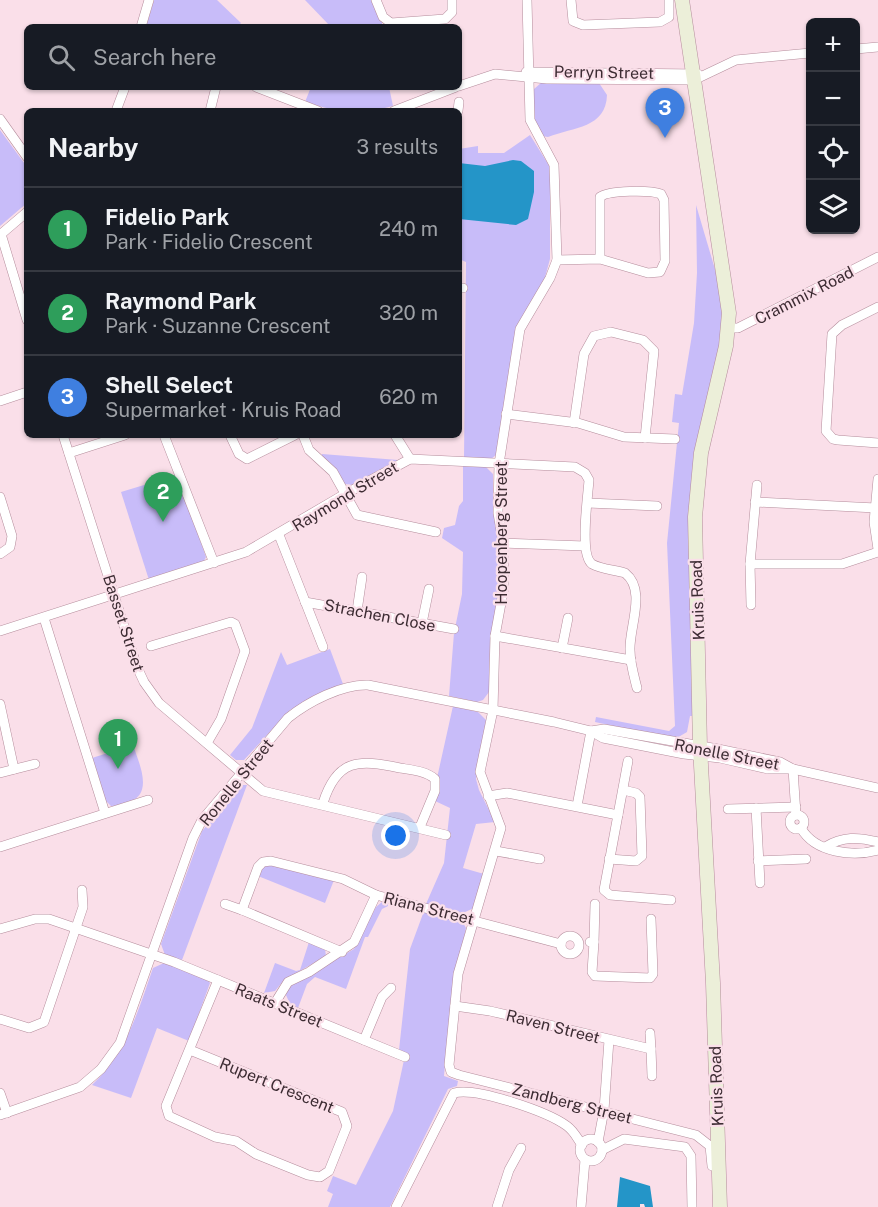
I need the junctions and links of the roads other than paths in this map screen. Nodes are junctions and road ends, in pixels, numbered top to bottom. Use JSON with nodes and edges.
{"nodes":[{"id":1,"x":149,"y":0,"type":"edge"},
{"id":2,"x":375,"y":0,"type":"edge"},
{"id":3,"x":452,"y":0,"type":"edge"},
{"id":4,"x":526,"y":0,"type":"edge"},
{"id":5,"x":571,"y":0,"type":"edge"},
{"id":6,"x":669,"y":0,"type":"edge"},
{"id":7,"x":682,"y":0,"type":"edge"},
{"id":8,"x":142,"y":24,"type":"edge"},
{"id":9,"x":878,"y":47,"type":"edge"},
{"id":10,"x":860,"y":49,"type":"edge"},
{"id":11,"x":806,"y":53,"type":"edge"},
{"id":12,"x":528,"y":74,"type":"junction"},
{"id":13,"x":696,"y":75,"type":"junction"},
{"id":14,"x":462,"y":84,"type":"edge"},
{"id":15,"x":123,"y":90,"type":"edge"},
{"id":16,"x":215,"y":90,"type":"edge"},
{"id":17,"x":264,"y":90,"type":"edge"},
{"id":18,"x":449,"y":90,"type":"edge"},
{"id":19,"x":415,"y":107,"type":"edge"},
{"id":20,"x":117,"y":108,"type":"edge"},
{"id":21,"x":211,"y":108,"type":"edge"},
{"id":22,"x":310,"y":108,"type":"edge"},
{"id":23,"x":0,"y":119,"type":"edge"},
{"id":24,"x":24,"y":153,"type":"edge"},
{"id":25,"x":24,"y":215,"type":"edge"},
{"id":26,"x":1,"y":234,"type":"edge"},
{"id":27,"x":878,"y":257,"type":"edge"},
{"id":28,"x":600,"y":259,"type":"junction"},
{"id":29,"x":557,"y":260,"type":"junction"},
{"id":30,"x":878,"y":307,"type":"edge"},
{"id":31,"x":24,"y":310,"type":"edge"},
{"id":32,"x":729,"y":328,"type":"junction"},
{"id":33,"x":24,"y":393,"type":"edge"},
{"id":34,"x":0,"y":400,"type":"edge"},
{"id":35,"x":506,"y":414,"type":"junction"},
{"id":36,"x":574,"y":423,"type":"junction"},
{"id":37,"x":64,"y":438,"type":"edge"},
{"id":38,"x":116,"y":438,"type":"edge"},
{"id":39,"x":165,"y":438,"type":"edge"},
{"id":40,"x":231,"y":438,"type":"edge"},
{"id":41,"x":289,"y":438,"type":"edge"},
{"id":42,"x":304,"y":438,"type":"edge"},
{"id":43,"x":397,"y":438,"type":"edge"},
{"id":44,"x":645,"y":438,"type":"junction"},
{"id":45,"x":675,"y":439,"type":"dead end"},
{"id":46,"x":878,"y":443,"type":"edge"},
{"id":47,"x":69,"y":453,"type":"junction"},
{"id":48,"x":410,"y":459,"type":"junction"},
{"id":49,"x":499,"y":464,"type":"junction"},
{"id":50,"x":878,"y":479,"type":"edge"},
{"id":51,"x":757,"y":485,"type":"dead end"},
{"id":52,"x":345,"y":494,"type":"junction"},
{"id":53,"x":0,"y":497,"type":"edge"},
{"id":54,"x":755,"y":502,"type":"junction"},
{"id":55,"x":588,"y":503,"type":"junction"},
{"id":56,"x":657,"y":506,"type":"dead end"},
{"id":57,"x":876,"y":508,"type":"junction"},
{"id":58,"x":436,"y":532,"type":"dead end"},
{"id":59,"x":279,"y":535,"type":"junction"},
{"id":60,"x":503,"y":543,"type":"junction"},
{"id":61,"x":585,"y":546,"type":"junction"},
{"id":62,"x":878,"y":551,"type":"edge"},
{"id":63,"x":0,"y":554,"type":"edge"},
{"id":64,"x":214,"y":563,"type":"junction"},
{"id":65,"x":750,"y":564,"type":"junction"},
{"id":66,"x":362,"y":577,"type":"dead end"},
{"id":67,"x":429,"y":589,"type":"dead end"},
{"id":68,"x":114,"y":595,"type":"junction"},
{"id":69,"x":305,"y":602,"type":"junction"},
{"id":70,"x":751,"y":605,"type":"dead end"},
{"id":71,"x":357,"y":611,"type":"junction"},
{"id":72,"x":44,"y":618,"type":"junction"},
{"id":73,"x":568,"y":618,"type":"dead end"},
{"id":74,"x":422,"y":623,"type":"junction"},
{"id":75,"x":454,"y":629,"type":"dead end"},
{"id":76,"x":0,"y":632,"type":"edge"},
{"id":77,"x":495,"y":636,"type":"junction"},
{"id":78,"x":151,"y":645,"type":"dead end"},
{"id":79,"x":322,"y":647,"type":"dead end"},
{"id":80,"x":562,"y":648,"type":"junction"},
{"id":81,"x":631,"y":660,"type":"junction"},
{"id":82,"x":637,"y":688,"type":"dead end"},
{"id":83,"x":0,"y":704,"type":"edge"},
{"id":84,"x":493,"y":710,"type":"junction"},
{"id":85,"x":3,"y":731,"type":"edge"},
{"id":86,"x":591,"y":731,"type":"junction"},
{"id":87,"x":207,"y":743,"type":"junction"},
{"id":88,"x":700,"y":751,"type":"junction"},
{"id":89,"x":628,"y":761,"type":"dead end"},
{"id":90,"x":35,"y":764,"type":"dead end"},
{"id":91,"x":14,"y":769,"type":"junction"},
{"id":92,"x":793,"y":769,"type":"junction"},
{"id":93,"x":0,"y":773,"type":"edge"},
{"id":94,"x":242,"y":773,"type":"junction"},
{"id":95,"x":878,"y":788,"type":"edge"},
{"id":96,"x":622,"y":790,"type":"junction"},
{"id":97,"x":488,"y":796,"type":"junction"},
{"id":98,"x":148,"y":800,"type":"dead end"},
{"id":99,"x":323,"y":803,"type":"junction"},
{"id":100,"x":577,"y":806,"type":"junction"},
{"id":101,"x":756,"y":808,"type":"junction"},
{"id":102,"x":728,"y":809,"type":"dead end"},
{"id":103,"x":796,"y":811,"type":"junction"},
{"id":104,"x":105,"y":813,"type":"junction"},
{"id":105,"x":618,"y":815,"type":"junction"},
{"id":106,"x":420,"y":827,"type":"junction"},
{"id":107,"x":446,"y":835,"type":"dead end"},
{"id":108,"x":878,"y":842,"type":"edge"},
{"id":109,"x":0,"y":847,"type":"edge"},
{"id":110,"x":825,"y":847,"type":"junction"},
{"id":111,"x":878,"y":850,"type":"edge"},
{"id":112,"x":496,"y":851,"type":"junction"},
{"id":113,"x":540,"y":859,"type":"dead end"},
{"id":114,"x":609,"y":859,"type":"junction"},
{"id":115,"x":806,"y":859,"type":"dead end"},
{"id":116,"x":758,"y":861,"type":"junction"},
{"id":117,"x":760,"y":883,"type":"dead end"},
{"id":118,"x":82,"y":890,"type":"dead end"},
{"id":119,"x":376,"y":895,"type":"junction"},
{"id":120,"x":671,"y":900,"type":"dead end"},
{"id":121,"x":225,"y":904,"type":"dead end"},
{"id":122,"x":595,"y":904,"type":"dead end"},
{"id":123,"x":242,"y":910,"type":"junction"},
{"id":124,"x":474,"y":919,"type":"junction"},
{"id":125,"x":651,"y":919,"type":"dead end"},
{"id":126,"x":0,"y":929,"type":"edge"},
{"id":127,"x":76,"y":929,"type":"junction"},
{"id":128,"x":594,"y":942,"type":"junction"},
{"id":129,"x":342,"y":952,"type":"junction"},
{"id":130,"x":152,"y":956,"type":"junction"},
{"id":131,"x":218,"y":980,"type":"junction"},
{"id":132,"x":391,"y":988,"type":"dead end"},
{"id":133,"x":275,"y":1003,"type":"junction"},
{"id":134,"x":455,"y":1006,"type":"junction"},
{"id":135,"x":0,"y":1019,"type":"edge"},
{"id":136,"x":650,"y":1032,"type":"dead end"},
{"id":137,"x":364,"y":1040,"type":"junction"},
{"id":138,"x":609,"y":1040,"type":"junction"},
{"id":139,"x":651,"y":1049,"type":"junction"},
{"id":140,"x":190,"y":1050,"type":"junction"},
{"id":141,"x":405,"y":1057,"type":"dead end"},
{"id":142,"x":450,"y":1070,"type":"joint"},
{"id":143,"x":652,"y":1076,"type":"dead end"},
{"id":144,"x":0,"y":1093,"type":"edge"},
{"id":145,"x":601,"y":1109,"type":"junction"},
{"id":146,"x":3,"y":1114,"type":"edge"},
{"id":147,"x":717,"y":1124,"type":"junction"},
{"id":148,"x":696,"y":1135,"type":"junction"},
{"id":149,"x":582,"y":1144,"type":"junction"},
{"id":150,"x":597,"y":1144,"type":"junction"},
{"id":151,"x":521,"y":1148,"type":"dead end"},
{"id":152,"x":585,"y":1160,"type":"junction"},
{"id":153,"x":396,"y":1207,"type":"edge"},
{"id":154,"x":497,"y":1207,"type":"edge"},
{"id":155,"x":581,"y":1207,"type":"edge"},
{"id":156,"x":692,"y":1207,"type":"edge"},
{"id":157,"x":718,"y":1207,"type":"edge"}],
"edges":[{"from":1,"to":8,"type":"street"},
{"from":2,"to":3,"type":"street"},
{"from":4,"to":12,"type":"street","name":"Hoopenberg Street"},
{"from":5,"to":6,"type":"street"},
{"from":7,"to":13,"type":"street","name":"Kruis Road"},
{"from":9,"to":10,"type":"street"},
{"from":11,"to":13,"type":"street"},
{"from":12,"to":13,"type":"street","name":"Perryn Street"},
{"from":12,"to":14,"type":"street","name":"Perryn Street"},
{"from":12,"to":29,"type":"street","name":"Hoopenberg Street"},
{"from":13,"to":32,"type":"street","name":"Kruis Road"},
{"from":15,"to":20,"type":"street"},
{"from":16,"to":21,"type":"street"},
{"from":17,"to":22,"type":"street"},
{"from":18,"to":19,"type":"street","name":"Perryn Street"},
{"from":23,"to":24,"type":"street"},
{"from":25,"to":26,"type":"street"},
{"from":26,"to":31,"type":"street"},
{"from":27,"to":32,"type":"street","name":"Crammix Road"},
{"from":28,"to":28,"type":"street"},
{"from":28,"to":29,"type":"street"},
{"from":29,"to":35,"type":"street","name":"Hoopenberg Street"},
{"from":30,"to":46,"type":"street"},
{"from":32,"to":88,"type":"street","name":"Kruis Road"},
{"from":33,"to":34,"type":"street"},
{"from":35,"to":36,"type":"street"},
{"from":35,"to":49,"type":"street","name":"Hoopenberg Street"},
{"from":36,"to":44,"type":"street"},
{"from":36,"to":44,"type":"street"},
{"from":37,"to":47,"type":"street","name":"Basset Street"},
{"from":38,"to":47,"type":"street"},
{"from":39,"to":64,"type":"street"},
{"from":40,"to":41,"type":"street"},
{"from":42,"to":52,"type":"street"},
{"from":43,"to":48,"type":"street"},
{"from":44,"to":45,"type":"street"},
{"from":47,"to":68,"type":"street","name":"Basset Street"},
{"from":48,"to":49,"type":"street","name":"Raymond Street"},
{"from":48,"to":52,"type":"street","name":"Raymond Street"},
{"from":49,"to":55,"type":"street","name":"Raymond Street"},
{"from":49,"to":60,"type":"street","name":"Hoopenberg Street"},
{"from":50,"to":57,"type":"street"},
{"from":51,"to":54,"type":"street"},
{"from":52,"to":58,"type":"street"},
{"from":52,"to":59,"type":"street","name":"Raymond Street"},
{"from":53,"to":63,"type":"street"},
{"from":54,"to":57,"type":"street"},
{"from":54,"to":65,"type":"street"},
{"from":55,"to":56,"type":"street"},
{"from":55,"to":61,"type":"street"},
{"from":57,"to":62,"type":"street"},
{"from":59,"to":64,"type":"street","name":"Raymond Street"},
{"from":59,"to":69,"type":"street"},
{"from":60,"to":61,"type":"street"},
{"from":60,"to":77,"type":"street","name":"Hoopenberg Street"},
{"from":61,"to":81,"type":"street"},
{"from":62,"to":65,"type":"street"},
{"from":64,"to":68,"type":"street","name":"Raymond Street"},
{"from":65,"to":70,"type":"street"},
{"from":66,"to":71,"type":"street"},
{"from":67,"to":74,"type":"street"},
{"from":68,"to":72,"type":"street","name":"Raymond Street"},
{"from":68,"to":87,"type":"street","name":"Basset Street"},
{"from":69,"to":71,"type":"street","name":"Strachen Close"},
{"from":69,"to":79,"type":"street"},
{"from":71,"to":74,"type":"street","name":"Strachen Close"},
{"from":72,"to":76,"type":"street","name":"Raymond Street"},
{"from":72,"to":104,"type":"street"},
{"from":73,"to":80,"type":"street"},
{"from":74,"to":75,"type":"street","name":"Strachen Close"},
{"from":77,"to":80,"type":"street"},
{"from":77,"to":84,"type":"street","name":"Hoopenberg Street"},
{"from":78,"to":87,"type":"street"},
{"from":80,"to":81,"type":"street"},
{"from":81,"to":82,"type":"street"},
{"from":83,"to":85,"type":"street"},
{"from":84,"to":86,"type":"street","name":"Ronelle Street"},
{"from":84,"to":94,"type":"street","name":"Ronelle Street"},
{"from":84,"to":97,"type":"street","name":"Hoopenberg Street"},
{"from":85,"to":91,"type":"street"},
{"from":86,"to":88,"type":"street","name":"Ronelle Street"},
{"from":86,"to":100,"type":"street"},
{"from":87,"to":94,"type":"street","name":"Basset Street"},
{"from":88,"to":92,"type":"street","name":"Ronelle Street"},
{"from":88,"to":147,"type":"street","name":"Kruis Road"},
{"from":89,"to":96,"type":"street"},
{"from":90,"to":91,"type":"street"},
{"from":91,"to":93,"type":"street"},
{"from":92,"to":95,"type":"street","name":"Ronelle Street"},
{"from":92,"to":103,"type":"street"},
{"from":94,"to":99,"type":"street","name":"Basset Street"},
{"from":94,"to":130,"type":"street","name":"Ronelle Street"},
{"from":96,"to":105,"type":"street"},
{"from":96,"to":114,"type":"street"},
{"from":97,"to":100,"type":"street"},
{"from":97,"to":112,"type":"street","name":"Hoopenberg Street"},
{"from":98,"to":104,"type":"street"},
{"from":99,"to":106,"type":"street","name":"Basset Street"},
{"from":99,"to":106,"type":"street"},
{"from":100,"to":105,"type":"street"},
{"from":101,"to":102,"type":"street"},
{"from":101,"to":103,"type":"street"},
{"from":101,"to":116,"type":"street"},
{"from":103,"to":110,"type":"street"},
{"from":104,"to":109,"type":"street"},
{"from":105,"to":114,"type":"street"},
{"from":106,"to":107,"type":"street","name":"Basset Street"},
{"from":108,"to":110,"type":"street"},
{"from":110,"to":111,"type":"street"},
{"from":112,"to":113,"type":"street"},
{"from":112,"to":124,"type":"street","name":"Hoopenberg Street"},
{"from":114,"to":120,"type":"street"},
{"from":115,"to":116,"type":"street"},
{"from":116,"to":117,"type":"street"},
{"from":118,"to":127,"type":"street"},
{"from":119,"to":123,"type":"street"},
{"from":119,"to":124,"type":"street","name":"Riana Street"},
{"from":119,"to":129,"type":"street","name":"Riana Street"},
{"from":121,"to":123,"type":"street"},
{"from":122,"to":128,"type":"street"},
{"from":123,"to":129,"type":"street"},
{"from":124,"to":128,"type":"street","name":"Riana Street"},
{"from":124,"to":134,"type":"street","name":"Hoopenberg Street"},
{"from":125,"to":128,"type":"street"},
{"from":126,"to":127,"type":"street","name":"Raats Street"},
{"from":127,"to":130,"type":"street","name":"Raats Street"},
{"from":127,"to":135,"type":"street"},
{"from":129,"to":133,"type":"street","name":"Riana Street"},
{"from":130,"to":131,"type":"street","name":"Raats Street"},
{"from":130,"to":146,"type":"street","name":"Ronelle Street"},
{"from":131,"to":133,"type":"street","name":"Raats Street"},
{"from":131,"to":140,"type":"street","name":"Rupert Crescent"},
{"from":132,"to":137,"type":"street"},
{"from":133,"to":137,"type":"street","name":"Raats Street"},
{"from":134,"to":138,"type":"street","name":"Raven Street"},
{"from":134,"to":142,"type":"street","name":"Hoopenberg Street"},
{"from":136,"to":139,"type":"street"},
{"from":137,"to":141,"type":"street","name":"Raats Street"},
{"from":138,"to":139,"type":"street","name":"Raven Street"},
{"from":138,"to":145,"type":"street"},
{"from":139,"to":143,"type":"street"},
{"from":140,"to":140,"type":"street","name":"Rupert Crescent"},
{"from":142,"to":145,"type":"street","name":"Zandberg Street"},
{"from":144,"to":146,"type":"street"},
{"from":145,"to":148,"type":"street","name":"Zandberg Street"},
{"from":145,"to":150,"type":"street"},
{"from":147,"to":148,"type":"street"},
{"from":147,"to":157,"type":"street","name":"Kruis Road"},
{"from":148,"to":157,"type":"street"},
{"from":149,"to":150,"type":"street"},
{"from":149,"to":152,"type":"street"},
{"from":149,"to":153,"type":"street"},
{"from":150,"to":152,"type":"street"},
{"from":150,"to":156,"type":"street"},
{"from":151,"to":154,"type":"street"},
{"from":152,"to":155,"type":"street"}]}
